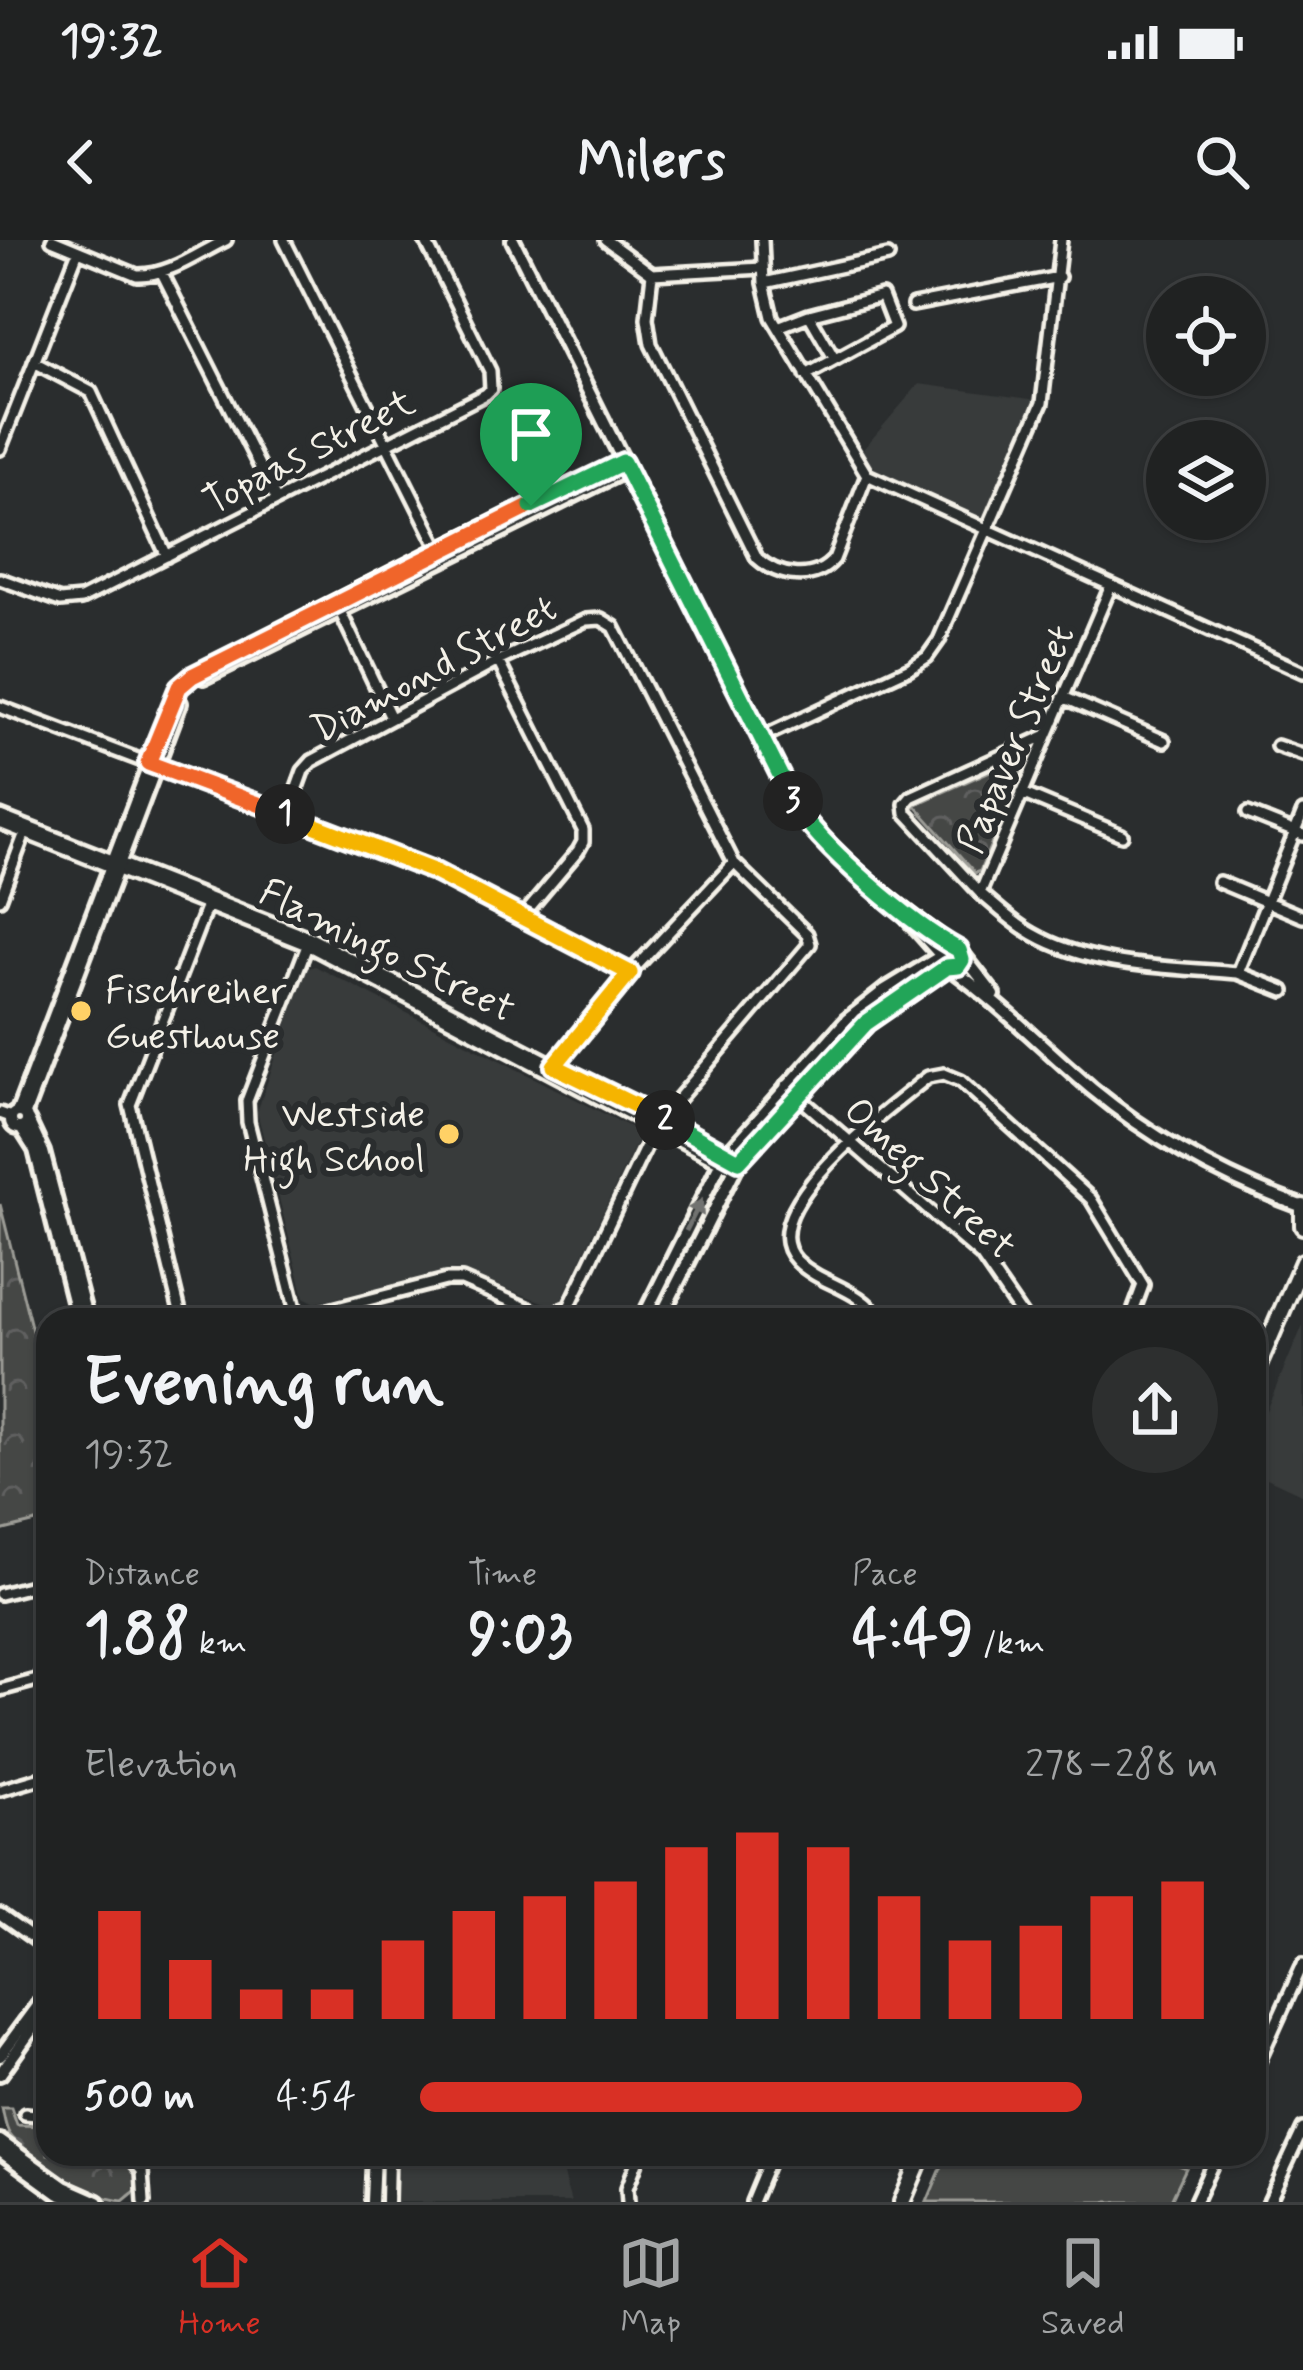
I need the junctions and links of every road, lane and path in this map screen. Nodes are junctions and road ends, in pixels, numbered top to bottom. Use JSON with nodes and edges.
{"nodes":[{"id":1,"x":52,"y":240,"type":"edge"},
{"id":2,"x":226,"y":240,"type":"edge"},
{"id":3,"x":284,"y":240,"type":"edge"},
{"id":4,"x":425,"y":240,"type":"edge"},
{"id":5,"x":513,"y":240,"type":"edge"},
{"id":6,"x":606,"y":240,"type":"edge"},
{"id":7,"x":762,"y":240,"type":"edge"},
{"id":8,"x":1061,"y":240,"type":"edge"},
{"id":9,"x":78,"y":250,"type":"junction"},
{"id":10,"x":889,"y":256,"type":"dead end"},
{"id":11,"x":763,"y":268,"type":"junction"},
{"id":12,"x":162,"y":273,"type":"junction"},
{"id":13,"x":652,"y":274,"type":"junction"},
{"id":14,"x":1059,"y":277,"type":"junction"},
{"id":15,"x":764,"y":283,"type":"junction"},
{"id":16,"x":913,"y":305,"type":"dead end"},
{"id":17,"x":809,"y":315,"type":"junction"},
{"id":18,"x":778,"y":327,"type":"junction"},
{"id":19,"x":834,"y":358,"type":"junction"},
{"id":20,"x":34,"y":362,"type":"junction"},
{"id":21,"x":806,"y":375,"type":"junction"},
{"id":22,"x":387,"y":444,"type":"junction"},
{"id":23,"x":0,"y":449,"type":"edge"},
{"id":24,"x":625,"y":466,"type":"junction"},
{"id":25,"x":867,"y":475,"type":"junction"},
{"id":26,"x":276,"y":499,"type":"junction"},
{"id":27,"x":986,"y":532,"type":"junction"},
{"id":28,"x":441,"y":553,"type":"junction"},
{"id":29,"x":167,"y":556,"type":"junction"},
{"id":30,"x":0,"y":579,"type":"edge"},
{"id":31,"x":1110,"y":588,"type":"junction"},
{"id":32,"x":338,"y":607,"type":"junction"},
{"id":33,"x":498,"y":661,"type":"junction"},
{"id":34,"x":1303,"y":672,"type":"edge"},
{"id":35,"x":1063,"y":697,"type":"junction"},
{"id":36,"x":0,"y":707,"type":"edge"},
{"id":37,"x":391,"y":718,"type":"junction"},
{"id":38,"x":1047,"y":735,"type":"junction"},
{"id":39,"x":760,"y":738,"type":"junction"},
{"id":40,"x":1164,"y":741,"type":"dead end"},
{"id":41,"x":1277,"y":746,"type":"dead end"},
{"id":42,"x":1303,"y":755,"type":"edge"},
{"id":43,"x":153,"y":765,"type":"junction"},
{"id":44,"x":1022,"y":793,"type":"junction"},
{"id":45,"x":1303,"y":812,"type":"edge"},
{"id":46,"x":1248,"y":813,"type":"dead end"},
{"id":47,"x":287,"y":815,"type":"junction"},
{"id":48,"x":0,"y":819,"type":"edge"},
{"id":49,"x":27,"y":829,"type":"junction"},
{"id":50,"x":1299,"y":833,"type":"edge"},
{"id":51,"x":1122,"y":835,"type":"dead end"},
{"id":52,"x":734,"y":863,"type":"junction"},
{"id":53,"x":117,"y":864,"type":"junction"},
{"id":54,"x":1219,"y":882,"type":"dead end"},
{"id":55,"x":980,"y":893,"type":"junction"},
{"id":56,"x":0,"y":898,"type":"edge"},
{"id":57,"x":210,"y":900,"type":"junction"},
{"id":58,"x":1268,"y":901,"type":"junction"},
{"id":59,"x":895,"y":904,"type":"junction"},
{"id":60,"x":524,"y":915,"type":"junction"},
{"id":61,"x":1303,"y":917,"type":"edge"},
{"id":62,"x":309,"y":941,"type":"junction"},
{"id":63,"x":957,"y":951,"type":"junction"},
{"id":64,"x":946,"y":964,"type":"junction"},
{"id":65,"x":630,"y":973,"type":"junction"},
{"id":66,"x":1238,"y":973,"type":"junction"},
{"id":67,"x":1284,"y":991,"type":"dead end"},
{"id":68,"x":1004,"y":1006,"type":"junction"},
{"id":69,"x":551,"y":1069,"type":"junction"},
{"id":70,"x":785,"y":1086,"type":"junction"},
{"id":71,"x":799,"y":1096,"type":"junction"},
{"id":72,"x":17,"y":1117,"type":"edge"},
{"id":73,"x":659,"y":1121,"type":"junction"},
{"id":74,"x":849,"y":1142,"type":"junction"},
{"id":75,"x":731,"y":1161,"type":"junction"},
{"id":76,"x":1303,"y":1207,"type":"edge"},
{"id":77,"x":1303,"y":1226,"type":"edge"},
{"id":78,"x":1303,"y":1262,"type":"edge"},
{"id":79,"x":79,"y":1308,"type":"edge"},
{"id":80,"x":179,"y":1308,"type":"edge"},
{"id":81,"x":295,"y":1308,"type":"edge"},
{"id":82,"x":340,"y":1308,"type":"edge"},
{"id":83,"x":527,"y":1308,"type":"edge"},
{"id":84,"x":568,"y":1308,"type":"edge"},
{"id":85,"x":649,"y":1308,"type":"edge"},
{"id":86,"x":664,"y":1308,"type":"edge"},
{"id":87,"x":871,"y":1308,"type":"edge"},
{"id":88,"x":1017,"y":1308,"type":"edge"},
{"id":89,"x":1134,"y":1308,"type":"edge"},
{"id":90,"x":1266,"y":1347,"type":"edge"},
{"id":91,"x":36,"y":1585,"type":"edge"},
{"id":92,"x":0,"y":1594,"type":"edge"},
{"id":93,"x":36,"y":1680,"type":"edge"},
{"id":94,"x":0,"y":1690,"type":"edge"},
{"id":95,"x":36,"y":1782,"type":"edge"},
{"id":96,"x":0,"y":1790,"type":"edge"},
{"id":97,"x":0,"y":1915,"type":"edge"},
{"id":98,"x":36,"y":1940,"type":"edge"},
{"id":99,"x":1303,"y":1964,"type":"edge"},
{"id":100,"x":36,"y":2006,"type":"edge"},
{"id":101,"x":36,"y":2024,"type":"edge"},
{"id":102,"x":1266,"y":2046,"type":"edge"},
{"id":103,"x":0,"y":2056,"type":"edge"},
{"id":104,"x":0,"y":2074,"type":"edge"},
{"id":105,"x":25,"y":2114,"type":"dead end"},
{"id":106,"x":36,"y":2115,"type":"edge"},
{"id":107,"x":1303,"y":2129,"type":"edge"},
{"id":108,"x":1,"y":2144,"type":"edge"},
{"id":109,"x":138,"y":2166,"type":"edge"},
{"id":110,"x":374,"y":2166,"type":"edge"},
{"id":111,"x":388,"y":2166,"type":"edge"},
{"id":112,"x":635,"y":2166,"type":"edge"},
{"id":113,"x":767,"y":2166,"type":"edge"},
{"id":114,"x":917,"y":2166,"type":"edge"},
{"id":115,"x":1212,"y":2166,"type":"edge"},
{"id":116,"x":58,"y":2194,"type":"edge"},
{"id":117,"x":78,"y":2202,"type":"edge"},
{"id":118,"x":98,"y":2202,"type":"edge"},
{"id":119,"x":144,"y":2202,"type":"edge"},
{"id":120,"x":372,"y":2202,"type":"edge"},
{"id":121,"x":387,"y":2202,"type":"edge"},
{"id":122,"x":628,"y":2202,"type":"edge"},
{"id":123,"x":752,"y":2202,"type":"edge"},
{"id":124,"x":902,"y":2202,"type":"edge"},
{"id":125,"x":1195,"y":2202,"type":"edge"},
{"id":126,"x":1269,"y":2202,"type":"edge"}],
"edges":[{"from":1,"to":9,"type":"street"},
{"from":2,"to":12,"type":"street"},
{"from":3,"to":22,"type":"street"},
{"from":4,"to":22,"type":"street","name":"Topaas Street"},
{"from":5,"to":24,"type":"street"},
{"from":6,"to":13,"type":"street"},
{"from":7,"to":11,"type":"street"},
{"from":8,"to":14,"type":"street"},
{"from":9,"to":12,"type":"street"},
{"from":9,"to":20,"type":"street"},
{"from":10,"to":15,"type":"street"},
{"from":11,"to":13,"type":"street"},
{"from":11,"to":15,"type":"street"},
{"from":12,"to":26,"type":"street"},
{"from":13,"to":25,"type":"street"},
{"from":14,"to":16,"type":"street"},
{"from":14,"to":27,"type":"street"},
{"from":15,"to":18,"type":"street"},
{"from":17,"to":18,"type":"street"},
{"from":17,"to":19,"type":"street"},
{"from":17,"to":19,"type":"street"},
{"from":18,"to":21,"type":"street"},
{"from":19,"to":21,"type":"street"},
{"from":20,"to":23,"type":"street"},
{"from":20,"to":29,"type":"street"},
{"from":21,"to":25,"type":"street"},
{"from":22,"to":26,"type":"street","name":"Topaas Street"},
{"from":22,"to":28,"type":"street"},
{"from":24,"to":28,"type":"street"},
{"from":24,"to":39,"type":"street"},
{"from":25,"to":27,"type":"street"},
{"from":26,"to":29,"type":"street","name":"Topaas Street"},
{"from":27,"to":31,"type":"street"},
{"from":27,"to":39,"type":"street"},
{"from":28,"to":32,"type":"street"},
{"from":29,"to":30,"type":"street","name":"Topaas Street"},
{"from":31,"to":34,"type":"street"},
{"from":31,"to":35,"type":"street","name":"Papaver Street"},
{"from":32,"to":37,"type":"street"},
{"from":32,"to":43,"type":"street"},
{"from":33,"to":37,"type":"street","name":"Diamond Street"},
{"from":33,"to":52,"type":"street","name":"Diamond Street"},
{"from":33,"to":60,"type":"street"},
{"from":35,"to":38,"type":"street","name":"Papaver Street"},
{"from":35,"to":40,"type":"street"},
{"from":36,"to":43,"type":"street"},
{"from":37,"to":47,"type":"street","name":"Diamond Street"},
{"from":38,"to":44,"type":"street","name":"Papaver Street"},
{"from":38,"to":55,"type":"street"},
{"from":39,"to":59,"type":"street"},
{"from":41,"to":42,"type":"street"},
{"from":43,"to":47,"type":"street"},
{"from":43,"to":53,"type":"street"},
{"from":44,"to":51,"type":"street"},
{"from":44,"to":55,"type":"street","name":"Papaver Street"},
{"from":45,"to":50,"type":"street"},
{"from":46,"to":50,"type":"street"},
{"from":47,"to":60,"type":"street"},
{"from":48,"to":49,"type":"street","name":"Flamingo Street"},
{"from":49,"to":53,"type":"street","name":"Flamingo Street"},
{"from":49,"to":56,"type":"street"},
{"from":50,"to":58,"type":"street"},
{"from":52,"to":65,"type":"street"},
{"from":52,"to":73,"type":"street","name":"Diamond Street"},
{"from":53,"to":57,"type":"street","name":"Flamingo Street"},
{"from":53,"to":72,"type":"street"},
{"from":54,"to":58,"type":"street"},
{"from":55,"to":66,"type":"street","name":"Papaver Street"},
{"from":57,"to":62,"type":"street","name":"Flamingo Street"},
{"from":57,"to":80,"type":"street"},
{"from":58,"to":61,"type":"street"},
{"from":58,"to":66,"type":"street"},
{"from":59,"to":63,"type":"street"},
{"from":59,"to":64,"type":"street"},
{"from":60,"to":65,"type":"street"},
{"from":62,"to":69,"type":"street","name":"Flamingo Street"},
{"from":62,"to":81,"type":"street"},
{"from":63,"to":64,"type":"street"},
{"from":63,"to":64,"type":"street"},
{"from":63,"to":68,"type":"street"},
{"from":64,"to":68,"type":"street"},
{"from":64,"to":70,"type":"street"},
{"from":64,"to":71,"type":"street"},
{"from":65,"to":69,"type":"street"},
{"from":66,"to":67,"type":"street","name":"Papaver Street"},
{"from":68,"to":76,"type":"street"},
{"from":69,"to":73,"type":"street","name":"Flamingo Street"},
{"from":70,"to":71,"type":"street","name":"Omeg Street"},
{"from":70,"to":75,"type":"street"},
{"from":71,"to":74,"type":"street","name":"Omeg Street"},
{"from":71,"to":75,"type":"street"},
{"from":72,"to":79,"type":"street"},
{"from":73,"to":75,"type":"street","name":"Flamingo Street"},
{"from":73,"to":84,"type":"street","name":"Diamond Street"},
{"from":74,"to":87,"type":"street"},
{"from":74,"to":88,"type":"street","name":"Omeg Street"},
{"from":74,"to":89,"type":"street"},
{"from":85,"to":75,"type":"street","one_way":true},
{"from":75,"to":86,"type":"street"},
{"from":76,"to":77,"type":"main road"},
{"from":78,"to":90,"type":"main road"},
{"from":82,"to":83,"type":"street","name":"Diamond Street"},
{"from":91,"to":92,"type":"street"},
{"from":93,"to":94,"type":"street"},
{"from":95,"to":96,"type":"street"},
{"from":97,"to":98,"type":"street"},
{"from":99,"to":102,"type":"street"},
{"from":100,"to":103,"type":"street"},
{"from":101,"to":104,"type":"street"},
{"from":105,"to":106,"type":"street"},
{"from":107,"to":126,"type":"street"},
{"from":108,"to":116,"type":"street"},
{"from":109,"to":119,"type":"street"},
{"from":110,"to":120,"type":"street"},
{"from":111,"to":121,"type":"street"},
{"from":112,"to":122,"type":"street"},
{"from":113,"to":123,"type":"street"},
{"from":114,"to":124,"type":"main road"},
{"from":115,"to":125,"type":"street"},
{"from":116,"to":117,"type":"street"},
{"from":116,"to":118,"type":"street"}]}
